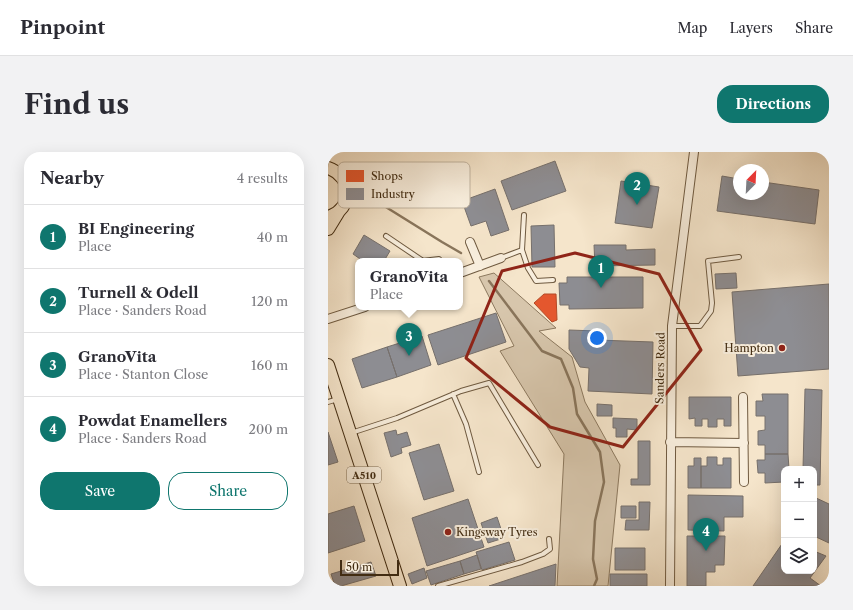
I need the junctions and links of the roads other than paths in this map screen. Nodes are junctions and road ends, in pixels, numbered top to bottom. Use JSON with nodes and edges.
{"nodes":[{"id":1,"x":694,"y":152,"type":"edge"},
{"id":2,"x":328,"y":168,"type":"edge"},
{"id":3,"x":338,"y":173,"type":"edge"},
{"id":4,"x":333,"y":214,"type":"edge"},
{"id":5,"x":524,"y":215,"type":"dead end"},
{"id":6,"x":328,"y":229,"type":"edge"},
{"id":7,"x":386,"y":236,"type":"dead end"},
{"id":8,"x":470,"y":242,"type":"dead end"},
{"id":9,"x":522,"y":250,"type":"junction"},
{"id":10,"x":739,"y":256,"type":"dead end"},
{"id":11,"x":419,"y":258,"type":"edge"},
{"id":12,"x":501,"y":258,"type":"joint"},
{"id":13,"x":480,"y":266,"type":"junction"},
{"id":14,"x":463,"y":272,"type":"edge"},
{"id":15,"x":553,"y":280,"type":"dead end"},
{"id":16,"x":356,"y":310,"type":"edge"},
{"id":17,"x":328,"y":320,"type":"edge"},
{"id":18,"x":672,"y":326,"type":"junction"},
{"id":19,"x":328,"y":365,"type":"edge"},
{"id":20,"x":453,"y":394,"type":"junction"},
{"id":21,"x":743,"y":397,"type":"dead end"},
{"id":22,"x":333,"y":400,"type":"edge"},
{"id":23,"x":350,"y":433,"type":"junction"},
{"id":24,"x":670,"y":442,"type":"junction"},
{"id":25,"x":744,"y":443,"type":"junction"},
{"id":26,"x":538,"y":466,"type":"dead end"},
{"id":27,"x":479,"y":472,"type":"dead end"},
{"id":28,"x":744,"y":482,"type":"dead end"},
{"id":29,"x":549,"y":539,"type":"dead end"},
{"id":30,"x":400,"y":586,"type":"edge"},
{"id":31,"x":438,"y":586,"type":"edge"},
{"id":32,"x":670,"y":586,"type":"edge"}],
"edges":[{"from":1,"to":18,"type":"street","name":"Sanders Road"},
{"from":2,"to":3,"type":"main road"},
{"from":4,"to":6,"type":"main road"},
{"from":5,"to":9,"type":"lane"},
{"from":7,"to":11,"type":"lane"},
{"from":8,"to":13,"type":"street"},
{"from":9,"to":12,"type":"lane"},
{"from":9,"to":15,"type":"lane"},
{"from":10,"to":18,"type":"lane"},
{"from":12,"to":13,"type":"street"},
{"from":13,"to":14,"type":"street"},
{"from":16,"to":17,"type":"street"},
{"from":18,"to":24,"type":"street","name":"Sanders Road"},
{"from":19,"to":22,"type":"main road","number":"A510"},
{"from":20,"to":23,"type":"lane"},
{"from":20,"to":26,"type":"lane"},
{"from":20,"to":27,"type":"lane"},
{"from":21,"to":25,"type":"street"},
{"from":22,"to":23,"type":"main road","number":"A510"},
{"from":23,"to":30,"type":"main road","number":"A510"},
{"from":24,"to":25,"type":"street"},
{"from":24,"to":32,"type":"street","name":"Sanders Road"},
{"from":25,"to":28,"type":"street"},
{"from":29,"to":31,"type":"lane"}]}
